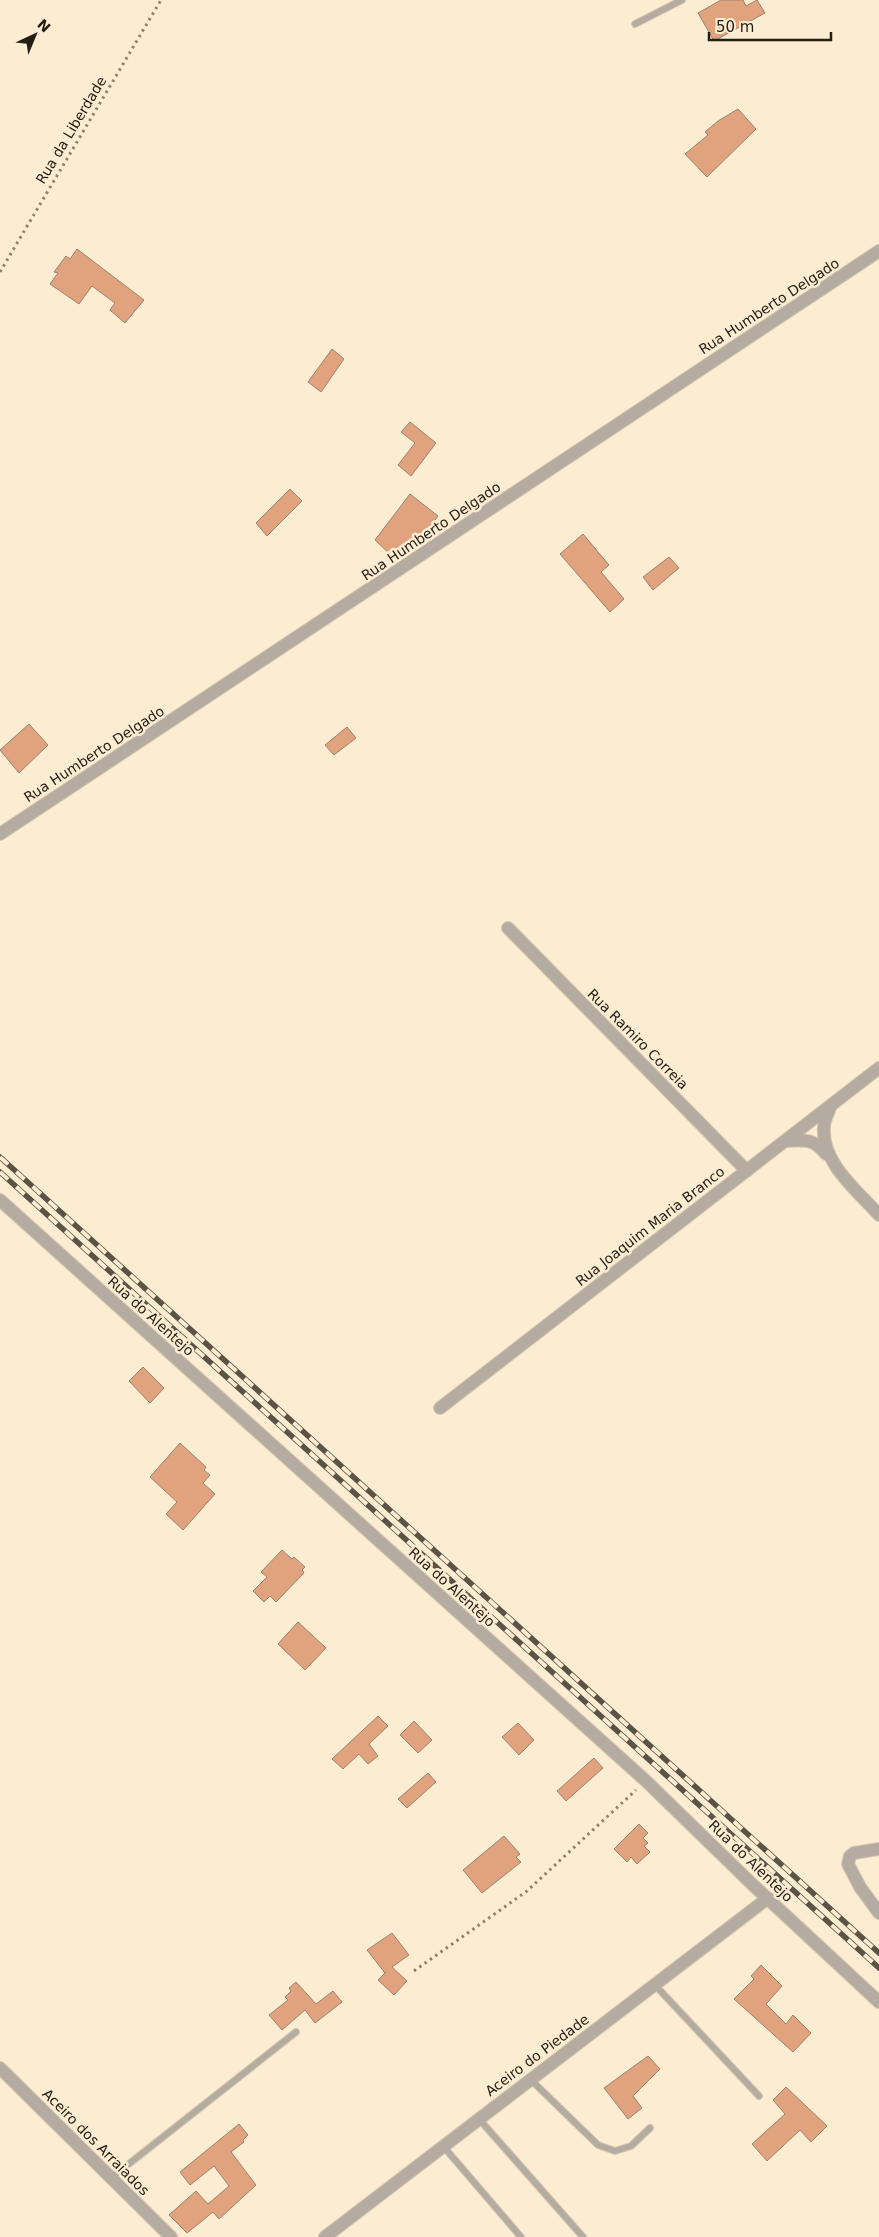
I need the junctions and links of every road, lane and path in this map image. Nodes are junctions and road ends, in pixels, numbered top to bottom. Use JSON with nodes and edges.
{"nodes":[{"id":1,"x":161,"y":0,"type":"edge"},
{"id":2,"x":682,"y":0,"type":"edge"},
{"id":3,"x":635,"y":24,"type":"dead end"},
{"id":4,"x":879,"y":251,"type":"edge"},
{"id":5,"x":0,"y":272,"type":"edge"},
{"id":6,"x":0,"y":834,"type":"edge"},
{"id":7,"x":508,"y":928,"type":"dead end"},
{"id":8,"x":879,"y":1068,"type":"edge"},
{"id":9,"x":831,"y":1105,"type":"junction"},
{"id":10,"x":785,"y":1141,"type":"junction"},
{"id":11,"x":831,"y":1160,"type":"junction"},
{"id":12,"x":746,"y":1170,"type":"junction"},
{"id":13,"x":0,"y":1200,"type":"edge"},
{"id":14,"x":879,"y":1215,"type":"edge"},
{"id":15,"x":440,"y":1408,"type":"dead end"},
{"id":16,"x":646,"y":1781,"type":"junction"},
{"id":17,"x":879,"y":1848,"type":"edge"},
{"id":18,"x":768,"y":1898,"type":"junction"},
{"id":19,"x":879,"y":1913,"type":"edge"},
{"id":20,"x":414,"y":1971,"type":"dead end"},
{"id":21,"x":654,"y":1984,"type":"junction"},
{"id":22,"x":879,"y":2002,"type":"edge"},
{"id":23,"x":296,"y":2032,"type":"dead end"},
{"id":24,"x":0,"y":2068,"type":"edge"},
{"id":25,"x":530,"y":2079,"type":"junction"},
{"id":26,"x":760,"y":2096,"type":"dead end"},
{"id":27,"x":479,"y":2119,"type":"junction"},
{"id":28,"x":650,"y":2128,"type":"dead end"},
{"id":29,"x":443,"y":2146,"type":"junction"},
{"id":30,"x":112,"y":2178,"type":"junction"},
{"id":31,"x":171,"y":2237,"type":"edge"},
{"id":32,"x":325,"y":2237,"type":"edge"},
{"id":33,"x":521,"y":2237,"type":"edge"},
{"id":34,"x":583,"y":2237,"type":"edge"}],
"edges":[{"from":1,"to":5,"type":"path","name":"Rua da Liberdade"},
{"from":2,"to":3,"type":"lane"},
{"from":4,"to":6,"type":"street","name":"Rua Humberto Delgado"},
{"from":7,"to":12,"type":"street","name":"Rua Ramiro Correia"},
{"from":8,"to":9,"type":"street","name":"Rua Joaquim Maria Branco"},
{"from":9,"to":10,"type":"street","name":"Rua Joaquim Maria Branco"},
{"from":9,"to":11,"type":"street"},
{"from":10,"to":11,"type":"street"},
{"from":10,"to":12,"type":"street","name":"Rua Joaquim Maria Branco"},
{"from":11,"to":14,"type":"street"},
{"from":12,"to":15,"type":"street","name":"Rua Joaquim Maria Branco"},
{"from":13,"to":16,"type":"street","name":"Rua do Alentejo"},
{"from":16,"to":18,"type":"street","name":"Rua do Alentejo"},
{"from":16,"to":20,"type":"path"},
{"from":17,"to":19,"type":"street"},
{"from":18,"to":21,"type":"street","name":"Aceiro do Piedade"},
{"from":18,"to":22,"type":"street","name":"Rua do Alentejo"},
{"from":21,"to":25,"type":"street","name":"Aceiro do Piedade"},
{"from":21,"to":26,"type":"lane"},
{"from":23,"to":30,"type":"lane"},
{"from":24,"to":30,"type":"street","name":"Aceiro dos Arraiados"},
{"from":25,"to":27,"type":"street","name":"Aceiro do Piedade"},
{"from":25,"to":28,"type":"lane"},
{"from":27,"to":29,"type":"street","name":"Aceiro do Piedade"},
{"from":27,"to":34,"type":"lane"},
{"from":29,"to":32,"type":"street","name":"Aceiro do Piedade"},
{"from":29,"to":33,"type":"lane"},
{"from":30,"to":31,"type":"street","name":"Aceiro dos Arraiados"}]}
